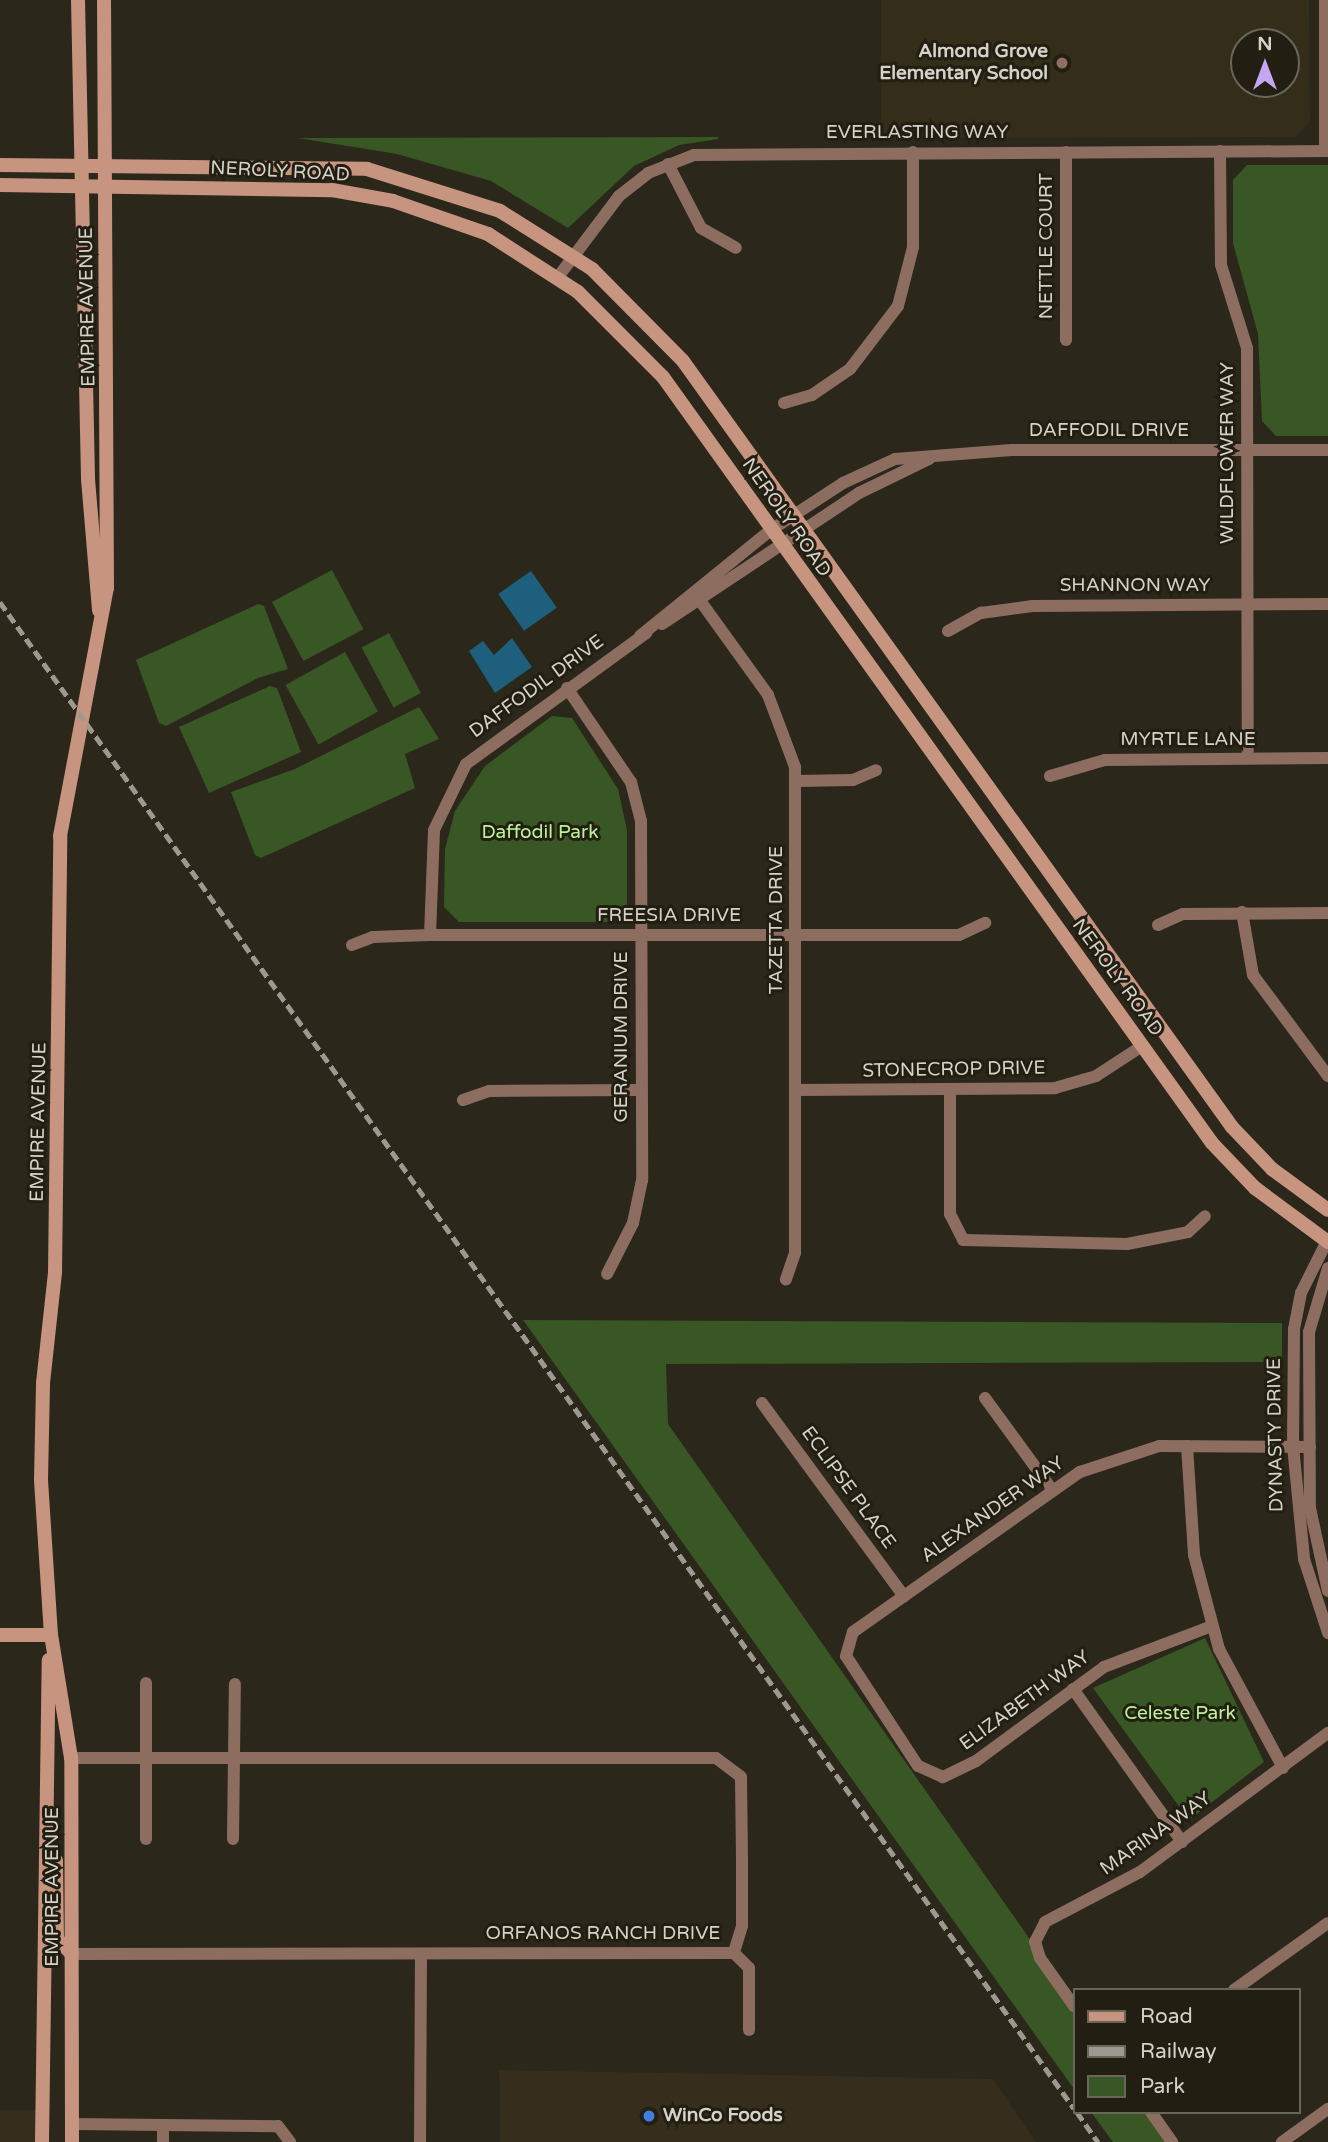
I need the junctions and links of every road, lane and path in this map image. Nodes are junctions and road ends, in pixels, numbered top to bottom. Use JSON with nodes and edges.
{"nodes":[{"id":1,"x":78,"y":0,"type":"edge"},
{"id":2,"x":104,"y":0,"type":"edge"},
{"id":3,"x":1325,"y":0,"type":"edge"},
{"id":4,"x":1220,"y":151,"type":"junction"},
{"id":5,"x":1326,"y":151,"type":"edge"},
{"id":6,"x":913,"y":152,"type":"junction"},
{"id":7,"x":1066,"y":152,"type":"junction"},
{"id":8,"x":0,"y":164,"type":"edge"},
{"id":9,"x":106,"y":164,"type":"junction"},
{"id":10,"x":668,"y":164,"type":"junction"},
{"id":11,"x":79,"y":165,"type":"junction"},
{"id":12,"x":0,"y":185,"type":"edge"},
{"id":13,"x":80,"y":186,"type":"junction"},
{"id":14,"x":106,"y":187,"type":"junction"},
{"id":15,"x":736,"y":248,"type":"dead end"},
{"id":16,"x":574,"y":256,"type":"junction"},
{"id":17,"x":558,"y":277,"type":"junction"},
{"id":18,"x":1066,"y":340,"type":"dead end"},
{"id":19,"x":785,"y":403,"type":"dead end"},
{"id":20,"x":1248,"y":450,"type":"junction"},
{"id":21,"x":1328,"y":450,"type":"edge"},
{"id":22,"x":932,"y":457,"type":"junction"},
{"id":23,"x":88,"y":479,"type":"junction"},
{"id":24,"x":110,"y":486,"type":"junction"},
{"id":25,"x":793,"y":515,"type":"junction"},
{"id":26,"x":771,"y":530,"type":"junction"},
{"id":27,"x":803,"y":530,"type":"junction"},
{"id":28,"x":783,"y":545,"type":"junction"},
{"id":29,"x":692,"y":589,"type":"junction"},
{"id":30,"x":701,"y":601,"type":"junction"},
{"id":31,"x":1328,"y":604,"type":"edge"},
{"id":32,"x":1248,"y":605,"type":"junction"},
{"id":33,"x":99,"y":612,"type":"junction"},
{"id":34,"x":948,"y":631,"type":"dead end"},
{"id":35,"x":640,"y":636,"type":"junction"},
{"id":36,"x":567,"y":688,"type":"junction"},
{"id":37,"x":1248,"y":758,"type":"junction"},
{"id":38,"x":1328,"y":758,"type":"edge"},
{"id":39,"x":876,"y":769,"type":"dead end"},
{"id":40,"x":1050,"y":776,"type":"dead end"},
{"id":41,"x":796,"y":781,"type":"junction"},
{"id":42,"x":1242,"y":912,"type":"junction"},
{"id":43,"x":1328,"y":913,"type":"edge"},
{"id":44,"x":985,"y":923,"type":"dead end"},
{"id":45,"x":1158,"y":925,"type":"dead end"},
{"id":46,"x":430,"y":935,"type":"junction"},
{"id":47,"x":642,"y":936,"type":"junction"},
{"id":48,"x":796,"y":936,"type":"junction"},
{"id":49,"x":352,"y":945,"type":"dead end"},
{"id":50,"x":1142,"y":1046,"type":"junction"},
{"id":51,"x":1328,"y":1076,"type":"edge"},
{"id":52,"x":641,"y":1090,"type":"junction"},
{"id":53,"x":797,"y":1090,"type":"junction"},
{"id":54,"x":950,"y":1090,"type":"junction"},
{"id":55,"x":463,"y":1100,"type":"dead end"},
{"id":56,"x":1328,"y":1210,"type":"edge"},
{"id":57,"x":1205,"y":1216,"type":"dead end"},
{"id":58,"x":1328,"y":1241,"type":"edge"},
{"id":59,"x":1328,"y":1268,"type":"edge"},
{"id":60,"x":607,"y":1274,"type":"dead end"},
{"id":61,"x":786,"y":1279,"type":"dead end"},
{"id":62,"x":985,"y":1398,"type":"dead end"},
{"id":63,"x":762,"y":1403,"type":"dead end"},
{"id":64,"x":1187,"y":1446,"type":"junction"},
{"id":65,"x":1293,"y":1446,"type":"junction"},
{"id":66,"x":1310,"y":1447,"type":"junction"},
{"id":67,"x":1052,"y":1490,"type":"junction"},
{"id":68,"x":1328,"y":1591,"type":"edge"},
{"id":69,"x":904,"y":1596,"type":"junction"},
{"id":70,"x":1212,"y":1626,"type":"junction"},
{"id":71,"x":1328,"y":1633,"type":"edge"},
{"id":72,"x":51,"y":1634,"type":"junction"},
{"id":73,"x":0,"y":1635,"type":"edge"},
{"id":74,"x":146,"y":1683,"type":"dead end"},
{"id":75,"x":235,"y":1684,"type":"dead end"},
{"id":76,"x":1073,"y":1689,"type":"junction"},
{"id":77,"x":884,"y":1718,"type":"joint"},
{"id":78,"x":1328,"y":1733,"type":"edge"},
{"id":79,"x":71,"y":1758,"type":"junction"},
{"id":80,"x":146,"y":1758,"type":"junction"},
{"id":81,"x":233,"y":1759,"type":"junction"},
{"id":82,"x":1283,"y":1768,"type":"junction"},
{"id":83,"x":45,"y":1839,"type":"junction"},
{"id":84,"x":146,"y":1839,"type":"dead end"},
{"id":85,"x":233,"y":1839,"type":"dead end"},
{"id":86,"x":1182,"y":1843,"type":"junction"},
{"id":87,"x":1328,"y":1923,"type":"edge"},
{"id":88,"x":734,"y":1953,"type":"junction"},
{"id":89,"x":72,"y":1954,"type":"junction"},
{"id":90,"x":421,"y":1954,"type":"junction"},
{"id":91,"x":1237,"y":1988,"type":"edge"},
{"id":92,"x":1072,"y":2003,"type":"edge"},
{"id":93,"x":749,"y":2030,"type":"dead end"},
{"id":94,"x":1328,"y":2109,"type":"edge"},
{"id":95,"x":1152,"y":2114,"type":"edge"},
{"id":96,"x":72,"y":2124,"type":"junction"},
{"id":97,"x":163,"y":2125,"type":"junction"},
{"id":98,"x":42,"y":2142,"type":"edge"},
{"id":99,"x":72,"y":2142,"type":"edge"},
{"id":100,"x":163,"y":2142,"type":"edge"},
{"id":101,"x":290,"y":2142,"type":"edge"},
{"id":102,"x":420,"y":2142,"type":"edge"},
{"id":103,"x":1172,"y":2142,"type":"edge"},
{"id":104,"x":1282,"y":2142,"type":"edge"}],
"edges":[{"from":1,"to":11,"type":"street","name":"EMPIRE AVENUE"},
{"from":2,"to":9,"type":"street","name":"EMPIRE AVENUE"},
{"from":3,"to":5,"type":"street"},
{"from":4,"to":5,"type":"street","name":"EVERLASTING WAY"},
{"from":4,"to":7,"type":"street","name":"EVERLASTING WAY"},
{"from":4,"to":20,"type":"street","name":"WILDFLOWER WAY"},
{"from":6,"to":7,"type":"street","name":"EVERLASTING WAY"},
{"from":6,"to":10,"type":"street","name":"EVERLASTING WAY"},
{"from":6,"to":19,"type":"street"},
{"from":7,"to":18,"type":"street","name":"NETTLE COURT"},
{"from":8,"to":11,"type":"street","name":"NEROLY ROAD"},
{"from":9,"to":11,"type":"street","name":"NEROLY ROAD"},
{"from":9,"to":14,"type":"street","name":"EMPIRE AVENUE"},
{"from":9,"to":16,"type":"street","name":"NEROLY ROAD"},
{"from":10,"to":15,"type":"street"},
{"from":10,"to":16,"type":"street","name":"EVERLASTING WAY"},
{"from":11,"to":13,"type":"street","name":"EMPIRE AVENUE"},
{"from":12,"to":13,"type":"street","name":"NEROLY ROAD"},
{"from":13,"to":14,"type":"street","name":"NEROLY ROAD"},
{"from":13,"to":23,"type":"street","name":"EMPIRE AVENUE"},
{"from":14,"to":17,"type":"street","name":"NEROLY ROAD"},
{"from":14,"to":24,"type":"street","name":"EMPIRE AVENUE"},
{"from":16,"to":17,"type":"street","name":"EVERLASTING WAY"},
{"from":16,"to":25,"type":"street","name":"NEROLY ROAD"},
{"from":17,"to":26,"type":"street","name":"NEROLY ROAD"},
{"from":20,"to":21,"type":"street","name":"DAFFODIL DRIVE"},
{"from":20,"to":22,"type":"street","name":"DAFFODIL DRIVE"},
{"from":20,"to":32,"type":"street","name":"WILDFLOWER WAY"},
{"from":22,"to":25,"type":"street","name":"DAFFODIL DRIVE"},
{"from":22,"to":27,"type":"street","name":"DAFFODIL DRIVE"},
{"from":23,"to":24,"type":"street"},
{"from":23,"to":33,"type":"street","name":"EMPIRE AVENUE"},
{"from":24,"to":33,"type":"street","name":"EMPIRE AVENUE"},
{"from":25,"to":26,"type":"street","name":"DAFFODIL DRIVE"},
{"from":25,"to":27,"type":"street","name":"NEROLY ROAD"},
{"from":26,"to":28,"type":"street","name":"NEROLY ROAD"},
{"from":26,"to":29,"type":"street","name":"DAFFODIL DRIVE"},
{"from":27,"to":28,"type":"street","name":"DAFFODIL DRIVE"},
{"from":27,"to":56,"type":"street","name":"NEROLY ROAD"},
{"from":28,"to":30,"type":"street","name":"DAFFODIL DRIVE"},
{"from":28,"to":50,"type":"street","name":"NEROLY ROAD"},
{"from":29,"to":30,"type":"street","name":"TAZETTA DRIVE"},
{"from":29,"to":35,"type":"street","name":"DAFFODIL DRIVE"},
{"from":30,"to":35,"type":"street","name":"DAFFODIL DRIVE"},
{"from":30,"to":41,"type":"street","name":"TAZETTA DRIVE"},
{"from":31,"to":32,"type":"street","name":"SHANNON WAY"},
{"from":32,"to":34,"type":"street","name":"SHANNON WAY"},
{"from":32,"to":37,"type":"street","name":"WILDFLOWER WAY"},
{"from":33,"to":72,"type":"street","name":"EMPIRE AVENUE"},
{"from":35,"to":36,"type":"street","name":"DAFFODIL DRIVE"},
{"from":36,"to":46,"type":"street","name":"DAFFODIL DRIVE"},
{"from":36,"to":47,"type":"street","name":"GERANIUM DRIVE"},
{"from":37,"to":38,"type":"street","name":"MYRTLE LANE"},
{"from":37,"to":40,"type":"street","name":"MYRTLE LANE"},
{"from":39,"to":41,"type":"street"},
{"from":41,"to":48,"type":"street","name":"TAZETTA DRIVE"},
{"from":42,"to":43,"type":"street"},
{"from":42,"to":45,"type":"street"},
{"from":42,"to":51,"type":"street"},
{"from":44,"to":48,"type":"street","name":"FREESIA DRIVE"},
{"from":46,"to":47,"type":"street","name":"FREESIA DRIVE"},
{"from":46,"to":49,"type":"street","name":"FREESIA DRIVE"},
{"from":47,"to":48,"type":"street","name":"FREESIA DRIVE"},
{"from":47,"to":52,"type":"street","name":"GERANIUM DRIVE"},
{"from":48,"to":53,"type":"street","name":"TAZETTA DRIVE"},
{"from":50,"to":54,"type":"street","name":"STONECROP DRIVE"},
{"from":50,"to":58,"type":"street","name":"NEROLY ROAD"},
{"from":52,"to":55,"type":"street"},
{"from":52,"to":60,"type":"street","name":"GERANIUM DRIVE"},
{"from":53,"to":54,"type":"street","name":"STONECROP DRIVE"},
{"from":53,"to":61,"type":"street","name":"TAZETTA DRIVE"},
{"from":54,"to":57,"type":"street"},
{"from":58,"to":65,"type":"street","name":"DYNASTY DRIVE"},
{"from":59,"to":66,"type":"street","name":"DYNASTY DRIVE"},
{"from":62,"to":67,"type":"street"},
{"from":63,"to":69,"type":"street","name":"ECLIPSE PLACE"},
{"from":64,"to":65,"type":"street","name":"ALEXANDER WAY"},
{"from":64,"to":67,"type":"street","name":"ALEXANDER WAY"},
{"from":64,"to":70,"type":"street"},
{"from":65,"to":66,"type":"street","name":"ALEXANDER WAY"},
{"from":65,"to":71,"type":"street","name":"DYNASTY DRIVE"},
{"from":66,"to":68,"type":"street","name":"DYNASTY DRIVE"},
{"from":67,"to":69,"type":"street","name":"ALEXANDER WAY"},
{"from":69,"to":77,"type":"street","name":"ALEXANDER WAY"},
{"from":70,"to":76,"type":"street","name":"ELIZABETH WAY"},
{"from":70,"to":82,"type":"street"},
{"from":72,"to":73,"type":"street"},
{"from":72,"to":79,"type":"street","name":"EMPIRE AVENUE"},
{"from":72,"to":83,"type":"street","name":"EMPIRE AVENUE"},
{"from":74,"to":80,"type":"street"},
{"from":75,"to":81,"type":"street"},
{"from":76,"to":77,"type":"street","name":"ELIZABETH WAY"},
{"from":76,"to":86,"type":"street"},
{"from":78,"to":82,"type":"street","name":"MARINA WAY"},
{"from":79,"to":80,"type":"street","name":"ORFANOS RANCH DRIVE"},
{"from":79,"to":89,"type":"street","name":"EMPIRE AVENUE"},
{"from":80,"to":81,"type":"street","name":"ORFANOS RANCH DRIVE"},
{"from":80,"to":84,"type":"street"},
{"from":81,"to":85,"type":"street"},
{"from":81,"to":88,"type":"street","name":"ORFANOS RANCH DRIVE"},
{"from":82,"to":86,"type":"street","name":"MARINA WAY"},
{"from":83,"to":89,"type":"street"},
{"from":83,"to":98,"type":"street","name":"EMPIRE AVENUE"},
{"from":86,"to":92,"type":"street","name":"MARINA WAY"},
{"from":87,"to":91,"type":"street"},
{"from":88,"to":90,"type":"street","name":"ORFANOS RANCH DRIVE"},
{"from":88,"to":93,"type":"street"},
{"from":89,"to":90,"type":"street","name":"ORFANOS RANCH DRIVE"},
{"from":89,"to":96,"type":"street","name":"EMPIRE AVENUE"},
{"from":90,"to":102,"type":"street"},
{"from":94,"to":104,"type":"street"},
{"from":95,"to":103,"type":"street"},
{"from":96,"to":97,"type":"street"},
{"from":96,"to":99,"type":"street","name":"EMPIRE AVENUE"},
{"from":97,"to":100,"type":"street"},
{"from":97,"to":101,"type":"street"}]}
